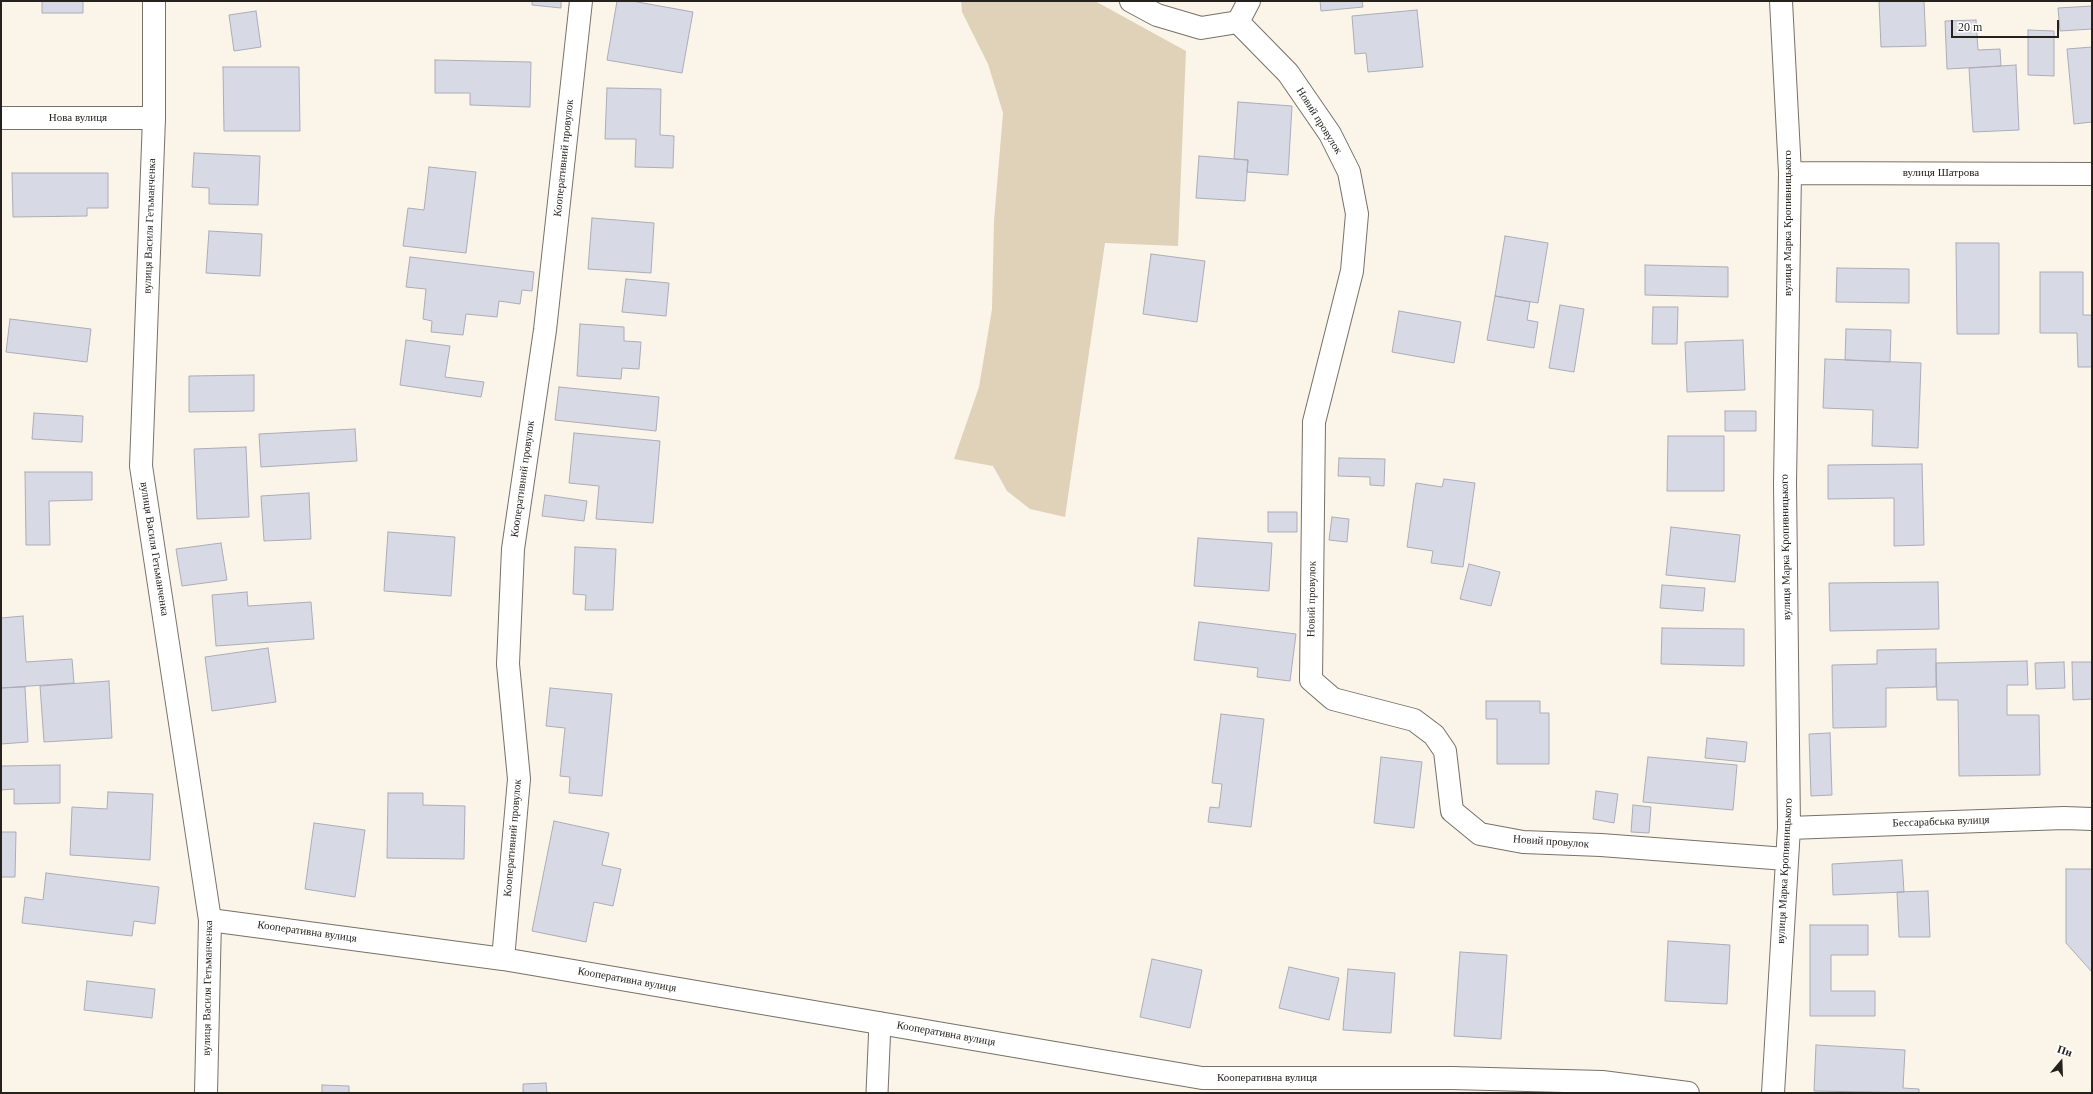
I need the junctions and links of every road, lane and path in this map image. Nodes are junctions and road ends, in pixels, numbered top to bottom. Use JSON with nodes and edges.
{"nodes":[{"id":1,"x":154,"y":1,"type":"edge"},
{"id":2,"x":581,"y":1,"type":"edge"},
{"id":3,"x":1131,"y":1,"type":"edge"},
{"id":4,"x":1249,"y":1,"type":"edge"},
{"id":5,"x":1781,"y":1,"type":"edge"},
{"id":6,"x":1238,"y":22,"type":"junction"},
{"id":7,"x":1,"y":118,"type":"edge"},
{"id":8,"x":154,"y":118,"type":"junction"},
{"id":9,"x":1790,"y":173,"type":"junction"},
{"id":10,"x":2092,"y":174,"type":"edge"},
{"id":11,"x":2092,"y":819,"type":"edge"},
{"id":12,"x":1789,"y":828,"type":"junction"},
{"id":13,"x":1786,"y":859,"type":"junction"},
{"id":14,"x":210,"y":920,"type":"junction"},
{"id":15,"x":503,"y":959,"type":"junction"},
{"id":16,"x":880,"y":1023,"type":"junction"},
{"id":17,"x":206,"y":1093,"type":"edge"},
{"id":18,"x":877,"y":1093,"type":"edge"},
{"id":19,"x":1688,"y":1093,"type":"edge"},
{"id":20,"x":1772,"y":1093,"type":"edge"}],
"edges":[{"from":1,"to":8,"type":"street","name":"вулиця Василя Гетьманченка"},
{"from":2,"to":15,"type":"street","name":"Кооперативний провулок"},
{"from":3,"to":6,"type":"street"},
{"from":4,"to":6,"type":"street"},
{"from":5,"to":9,"type":"street","name":"вулиця Марка Кропивницького"},
{"from":6,"to":13,"type":"street","name":"Новий провулок"},
{"from":7,"to":8,"type":"street","name":"Нова вулиця"},
{"from":8,"to":14,"type":"street","name":"вулиця Василя Гетьманченка"},
{"from":9,"to":10,"type":"street","name":"вулиця Шатрова"},
{"from":9,"to":12,"type":"street","name":"вулиця Марка Кропивницького"},
{"from":11,"to":12,"type":"street","name":"Бессарабська вулиця"},
{"from":12,"to":13,"type":"street","name":"вулиця Марка Кропивницького"},
{"from":13,"to":20,"type":"street","name":"вулиця Марка Кропивницького"},
{"from":14,"to":15,"type":"street","name":"Кооперативна вулиця"},
{"from":14,"to":17,"type":"street","name":"вулиця Василя Гетьманченка"},
{"from":15,"to":16,"type":"street","name":"Кооперативна вулиця"},
{"from":16,"to":18,"type":"lane"},
{"from":16,"to":19,"type":"street","name":"Кооперативна вулиця"}]}
